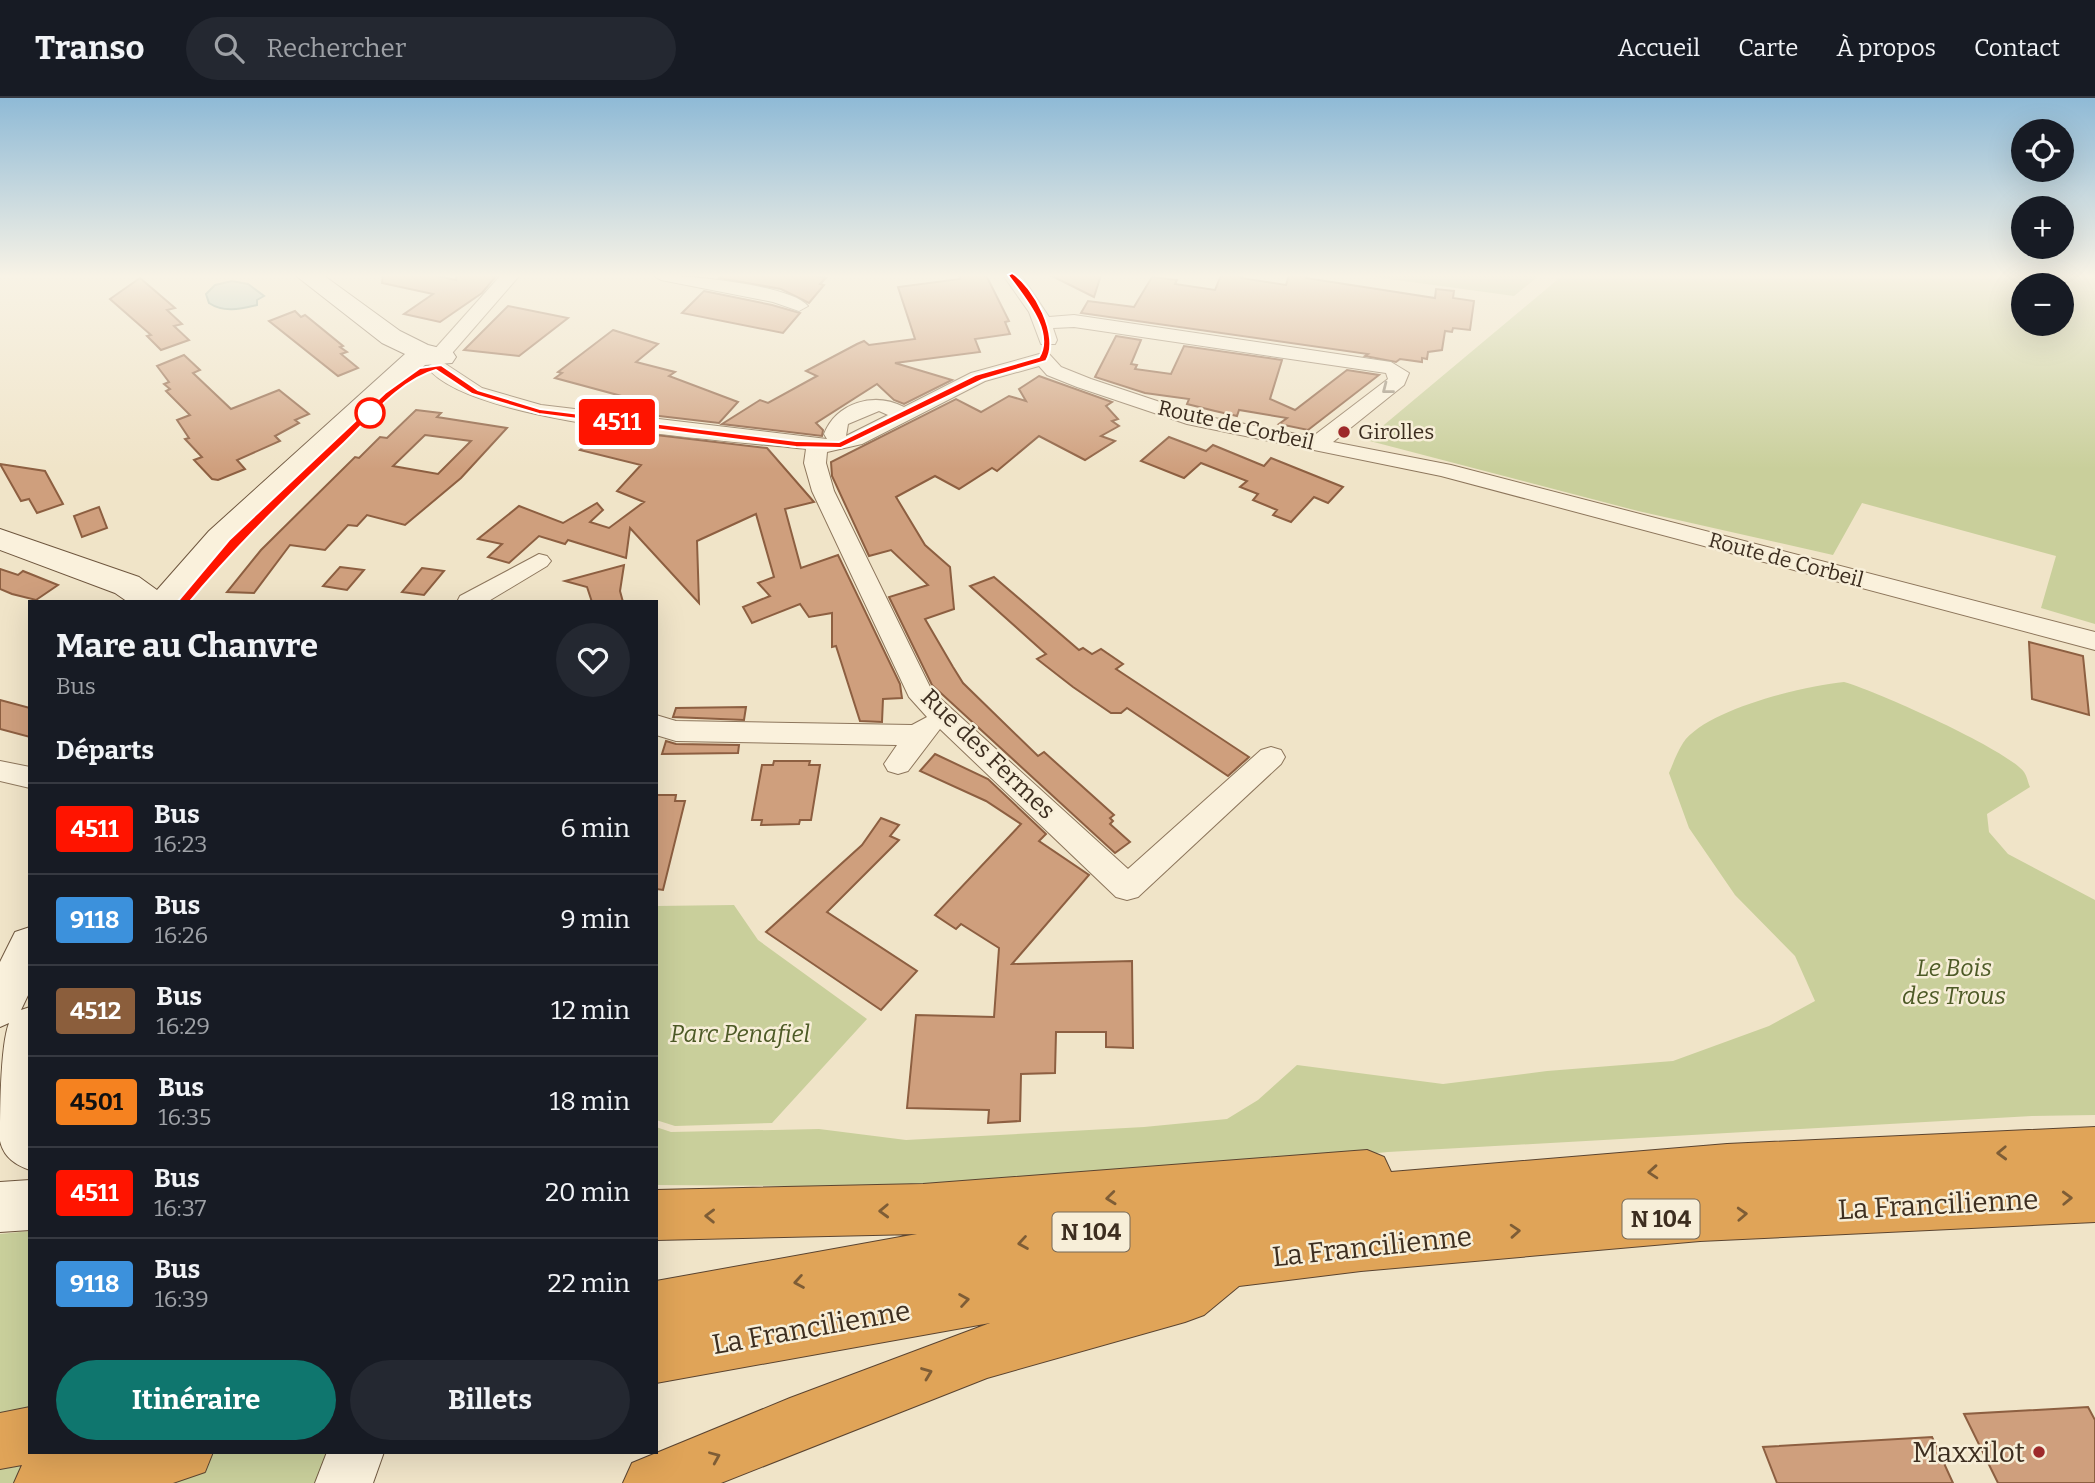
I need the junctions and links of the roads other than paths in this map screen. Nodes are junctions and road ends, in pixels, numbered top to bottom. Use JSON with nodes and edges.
{"nodes":[{"id":1,"x":393,"y":340,"type":"edge"},
{"id":2,"x":449,"y":340,"type":"edge"},
{"id":3,"x":1048,"y":340,"type":"edge"},
{"id":4,"x":1200,"y":340,"type":"edge"},
{"id":5,"x":1043,"y":359,"type":"junction"},
{"id":6,"x":427,"y":362,"type":"junction"},
{"id":7,"x":1317,"y":444,"type":"junction"},
{"id":8,"x":829,"y":446,"type":"junction"},
{"id":9,"x":0,"y":539,"type":"edge"},
{"id":10,"x":539,"y":561,"type":"dead end"},
{"id":11,"x":183,"y":589,"type":"edge"},
{"id":12,"x":139,"y":593,"type":"edge"},
{"id":13,"x":472,"y":600,"type":"edge"},
{"id":14,"x":2095,"y":641,"type":"edge"},
{"id":15,"x":943,"y":716,"type":"junction"},
{"id":16,"x":658,"y":726,"type":"edge"},
{"id":17,"x":918,"y":735,"type":"junction"},
{"id":18,"x":1271,"y":757,"type":"dead end"},
{"id":19,"x":898,"y":764,"type":"dead end"},
{"id":20,"x":0,"y":771,"type":"edge"},
{"id":21,"x":28,"y":778,"type":"edge"},
{"id":22,"x":16,"y":961,"type":"edge"},
{"id":23,"x":0,"y":1007,"type":"edge"},
{"id":24,"x":28,"y":1033,"type":"edge"},
{"id":25,"x":28,"y":1144,"type":"edge"},
{"id":26,"x":2095,"y":1150,"type":"edge"},
{"id":27,"x":1528,"y":1181,"type":"junction"},
{"id":28,"x":2095,"y":1197,"type":"edge"},
{"id":29,"x":28,"y":1205,"type":"edge"},
{"id":30,"x":0,"y":1207,"type":"edge"},
{"id":31,"x":658,"y":1215,"type":"edge"},
{"id":32,"x":1228,"y":1262,"type":"junction"},
{"id":33,"x":658,"y":1307,"type":"edge"},
{"id":34,"x":658,"y":1356,"type":"edge"},
{"id":35,"x":28,"y":1435,"type":"edge"},
{"id":36,"x":0,"y":1441,"type":"edge"},
{"id":37,"x":176,"y":1454,"type":"edge"},
{"id":38,"x":355,"y":1454,"type":"edge"},
{"id":39,"x":43,"y":1483,"type":"edge"},
{"id":40,"x":344,"y":1483,"type":"edge"},
{"id":41,"x":652,"y":1483,"type":"edge"}],
"edges":[{"from":1,"to":6,"type":"main road"},
{"from":2,"to":6,"type":"street"},
{"from":3,"to":5,"type":"street"},
{"from":4,"to":7,"type":"street","one_way":true},
{"from":5,"to":7,"type":"street","name":"Route de Corbeil"},
{"from":5,"to":8,"type":"street","name":"Rue des Fermes"},
{"from":6,"to":8,"type":"street"},
{"from":6,"to":11,"type":"main road"},
{"from":7,"to":14,"type":"street","name":"Route de Corbeil"},
{"from":8,"to":15,"type":"street","name":"Rue des Fermes"},
{"from":9,"to":12,"type":"main road"},
{"from":10,"to":13,"type":"street"},
{"from":11,"to":12,"type":"main road"},
{"from":15,"to":17,"type":"street"},
{"from":15,"to":18,"type":"street","name":"Rue des Fermes"},
{"from":16,"to":17,"type":"street"},
{"from":17,"to":19,"type":"street"},
{"from":20,"to":21,"type":"street"},
{"from":22,"to":23,"type":"main road"},
{"from":24,"to":25,"type":"main road"},
{"from":26,"to":27,"type":"highway","name":"La Francilienne","number":"N 104","one_way":true},
{"from":27,"to":31,"type":"highway","one_way":true},
{"from":27,"to":33,"type":"highway","name":"La Francilienne","number":"N 104","one_way":true},
{"from":32,"to":28,"type":"highway","name":"La Francilienne","number":"N 104","one_way":true},
{"from":29,"to":30,"type":"main road"},
{"from":34,"to":32,"type":"highway","name":"La Francilienne","number":"N 104","one_way":true},
{"from":41,"to":32,"type":"highway","one_way":true},
{"from":35,"to":36,"type":"highway"},
{"from":37,"to":39,"type":"highway"},
{"from":38,"to":40,"type":"main road"}]}
